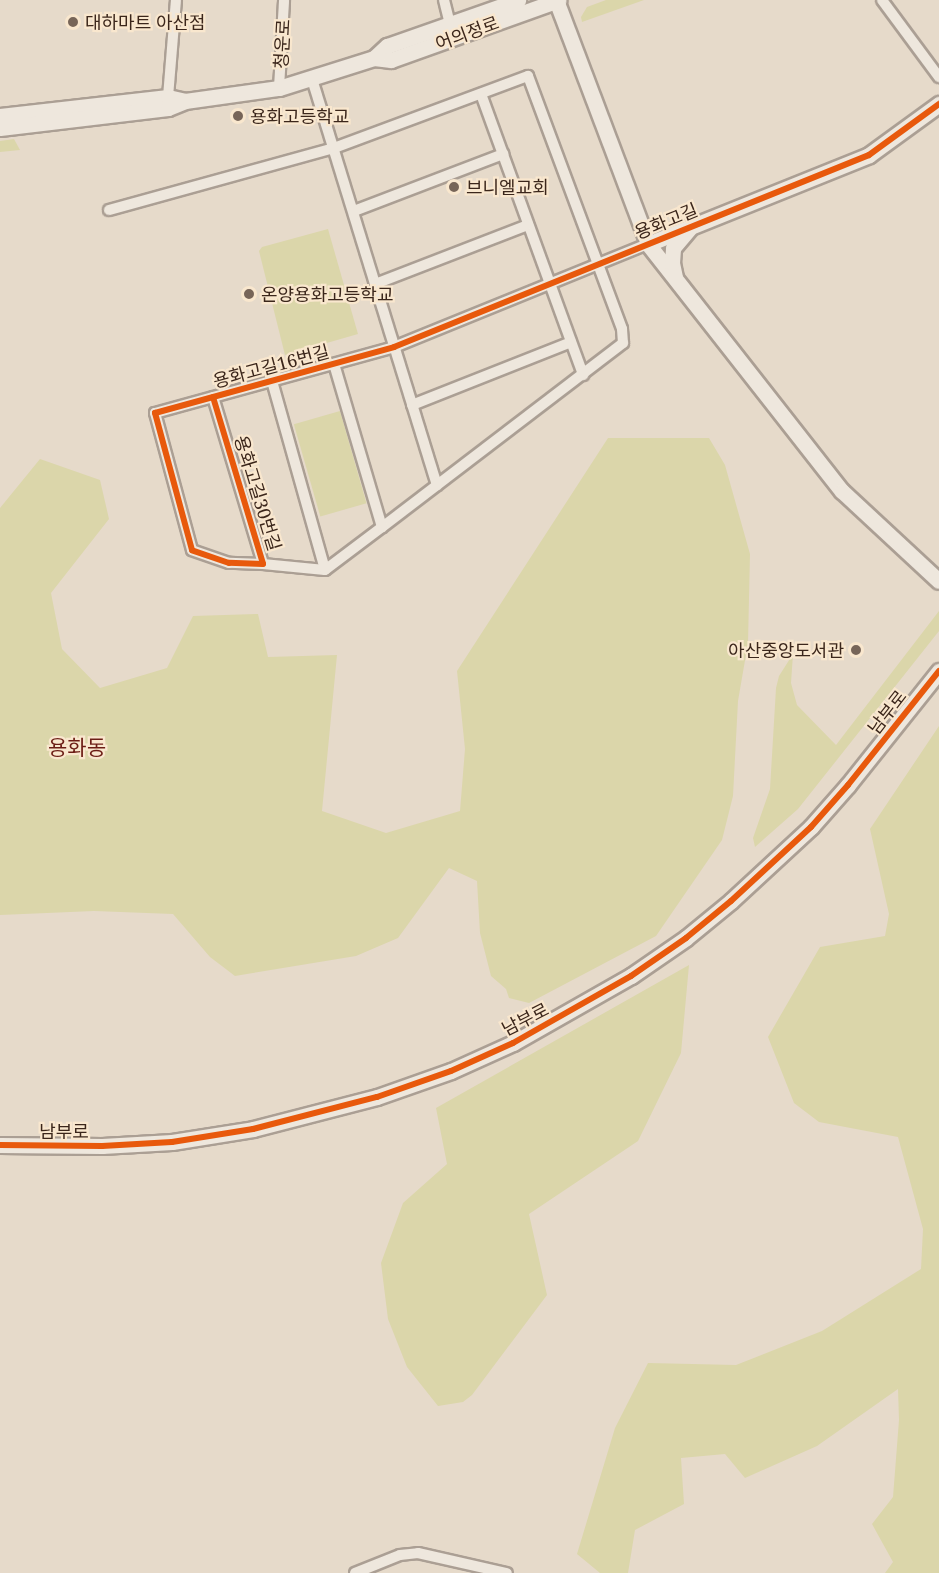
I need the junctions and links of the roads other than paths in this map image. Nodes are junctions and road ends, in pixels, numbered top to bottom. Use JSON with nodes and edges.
{"nodes":[{"id":1,"x":176,"y":0,"type":"edge"},
{"id":2,"x":284,"y":0,"type":"edge"},
{"id":3,"x":444,"y":0,"type":"edge"},
{"id":4,"x":518,"y":0,"type":"edge"},
{"id":5,"x":557,"y":0,"type":"edge"},
{"id":6,"x":882,"y":0,"type":"edge"},
{"id":7,"x":450,"y":24,"type":"junction"},
{"id":8,"x":374,"y":58,"type":"junction"},
{"id":9,"x":939,"y":76,"type":"edge"},
{"id":10,"x":312,"y":80,"type":"junction"},
{"id":11,"x":279,"y":88,"type":"junction"},
{"id":12,"x":481,"y":94,"type":"junction"},
{"id":13,"x":168,"y":97,"type":"junction"},
{"id":14,"x":185,"y":101,"type":"junction"},
{"id":15,"x":939,"y":104,"type":"edge"},
{"id":16,"x":0,"y":116,"type":"edge"},
{"id":17,"x":0,"y":128,"type":"edge"},
{"id":18,"x":334,"y":148,"type":"junction"},
{"id":19,"x":503,"y":154,"type":"junction"},
{"id":20,"x":109,"y":210,"type":"dead end"},
{"id":21,"x":354,"y":211,"type":"junction"},
{"id":22,"x":528,"y":225,"type":"junction"},
{"id":23,"x":690,"y":227,"type":"junction"},
{"id":24,"x":648,"y":244,"type":"junction"},
{"id":25,"x":598,"y":265,"type":"junction"},
{"id":26,"x":676,"y":280,"type":"junction"},
{"id":27,"x":375,"y":284,"type":"junction"},
{"id":28,"x":550,"y":284,"type":"junction"},
{"id":29,"x":571,"y":342,"type":"junction"},
{"id":30,"x":394,"y":347,"type":"junction"},
{"id":31,"x":334,"y":364,"type":"junction"},
{"id":32,"x":583,"y":375,"type":"junction"},
{"id":33,"x":272,"y":381,"type":"junction"},
{"id":34,"x":213,"y":397,"type":"junction"},
{"id":35,"x":412,"y":405,"type":"junction"},
{"id":36,"x":155,"y":413,"type":"joint"},
{"id":37,"x":437,"y":485,"type":"junction"},
{"id":38,"x":382,"y":527,"type":"junction"},
{"id":39,"x":263,"y":564,"type":"junction"},
{"id":40,"x":325,"y":570,"type":"junction"},
{"id":41,"x":939,"y":581,"type":"edge"},
{"id":42,"x":939,"y":671,"type":"edge"},
{"id":43,"x":0,"y":1145,"type":"edge"},
{"id":44,"x":355,"y":1573,"type":"edge"},
{"id":45,"x":507,"y":1573,"type":"edge"}],
"edges":[{"from":1,"to":13,"type":"street"},
{"from":2,"to":11,"type":"street","name":"청운로"},
{"from":3,"to":7,"type":"street"},
{"from":4,"to":7,"type":"street","name":"어의정로"},
{"from":5,"to":8,"type":"street","name":"어의정로"},
{"from":5,"to":24,"type":"street"},
{"from":6,"to":9,"type":"street"},
{"from":7,"to":8,"type":"street","name":"어의정로"},
{"from":8,"to":10,"type":"street","name":"어의정로"},
{"from":10,"to":11,"type":"street","name":"어의정로"},
{"from":10,"to":18,"type":"street"},
{"from":11,"to":14,"type":"street","name":"어의정로"},
{"from":12,"to":18,"type":"street"},
{"from":12,"to":19,"type":"street"},
{"from":12,"to":25,"type":"street"},
{"from":13,"to":14,"type":"street","name":"어의정로"},
{"from":13,"to":16,"type":"street","name":"어의정로"},
{"from":14,"to":17,"type":"street","name":"어의정로"},
{"from":15,"to":23,"type":"street","name":"용화고길"},
{"from":18,"to":20,"type":"street"},
{"from":18,"to":21,"type":"street"},
{"from":19,"to":21,"type":"street"},
{"from":19,"to":22,"type":"street"},
{"from":21,"to":27,"type":"street"},
{"from":22,"to":27,"type":"street"},
{"from":22,"to":28,"type":"street"},
{"from":23,"to":24,"type":"street","name":"용화고길"},
{"from":23,"to":26,"type":"street"},
{"from":24,"to":25,"type":"street","name":"용화고길"},
{"from":24,"to":26,"type":"street"},
{"from":25,"to":28,"type":"street","name":"용화고길"},
{"from":25,"to":32,"type":"street"},
{"from":26,"to":41,"type":"street"},
{"from":27,"to":30,"type":"street"},
{"from":28,"to":29,"type":"street"},
{"from":28,"to":30,"type":"street","name":"용화고길"},
{"from":29,"to":32,"type":"street"},
{"from":29,"to":35,"type":"street"},
{"from":30,"to":31,"type":"street","name":"용화고길16번길"},
{"from":30,"to":35,"type":"street"},
{"from":31,"to":33,"type":"street","name":"용화고길16번길"},
{"from":31,"to":38,"type":"street"},
{"from":32,"to":37,"type":"street"},
{"from":33,"to":34,"type":"street","name":"용화고길16번길"},
{"from":33,"to":40,"type":"street"},
{"from":34,"to":36,"type":"street","name":"용화고길16번길"},
{"from":34,"to":39,"type":"street","name":"용화고길30번길"},
{"from":35,"to":37,"type":"street"},
{"from":36,"to":39,"type":"street","name":"용화고길30번길"},
{"from":37,"to":38,"type":"street"},
{"from":38,"to":40,"type":"street"},
{"from":39,"to":40,"type":"street","name":"용화고길30번길"},
{"from":42,"to":43,"type":"street","name":"남부로"},
{"from":44,"to":45,"type":"street"}]}
